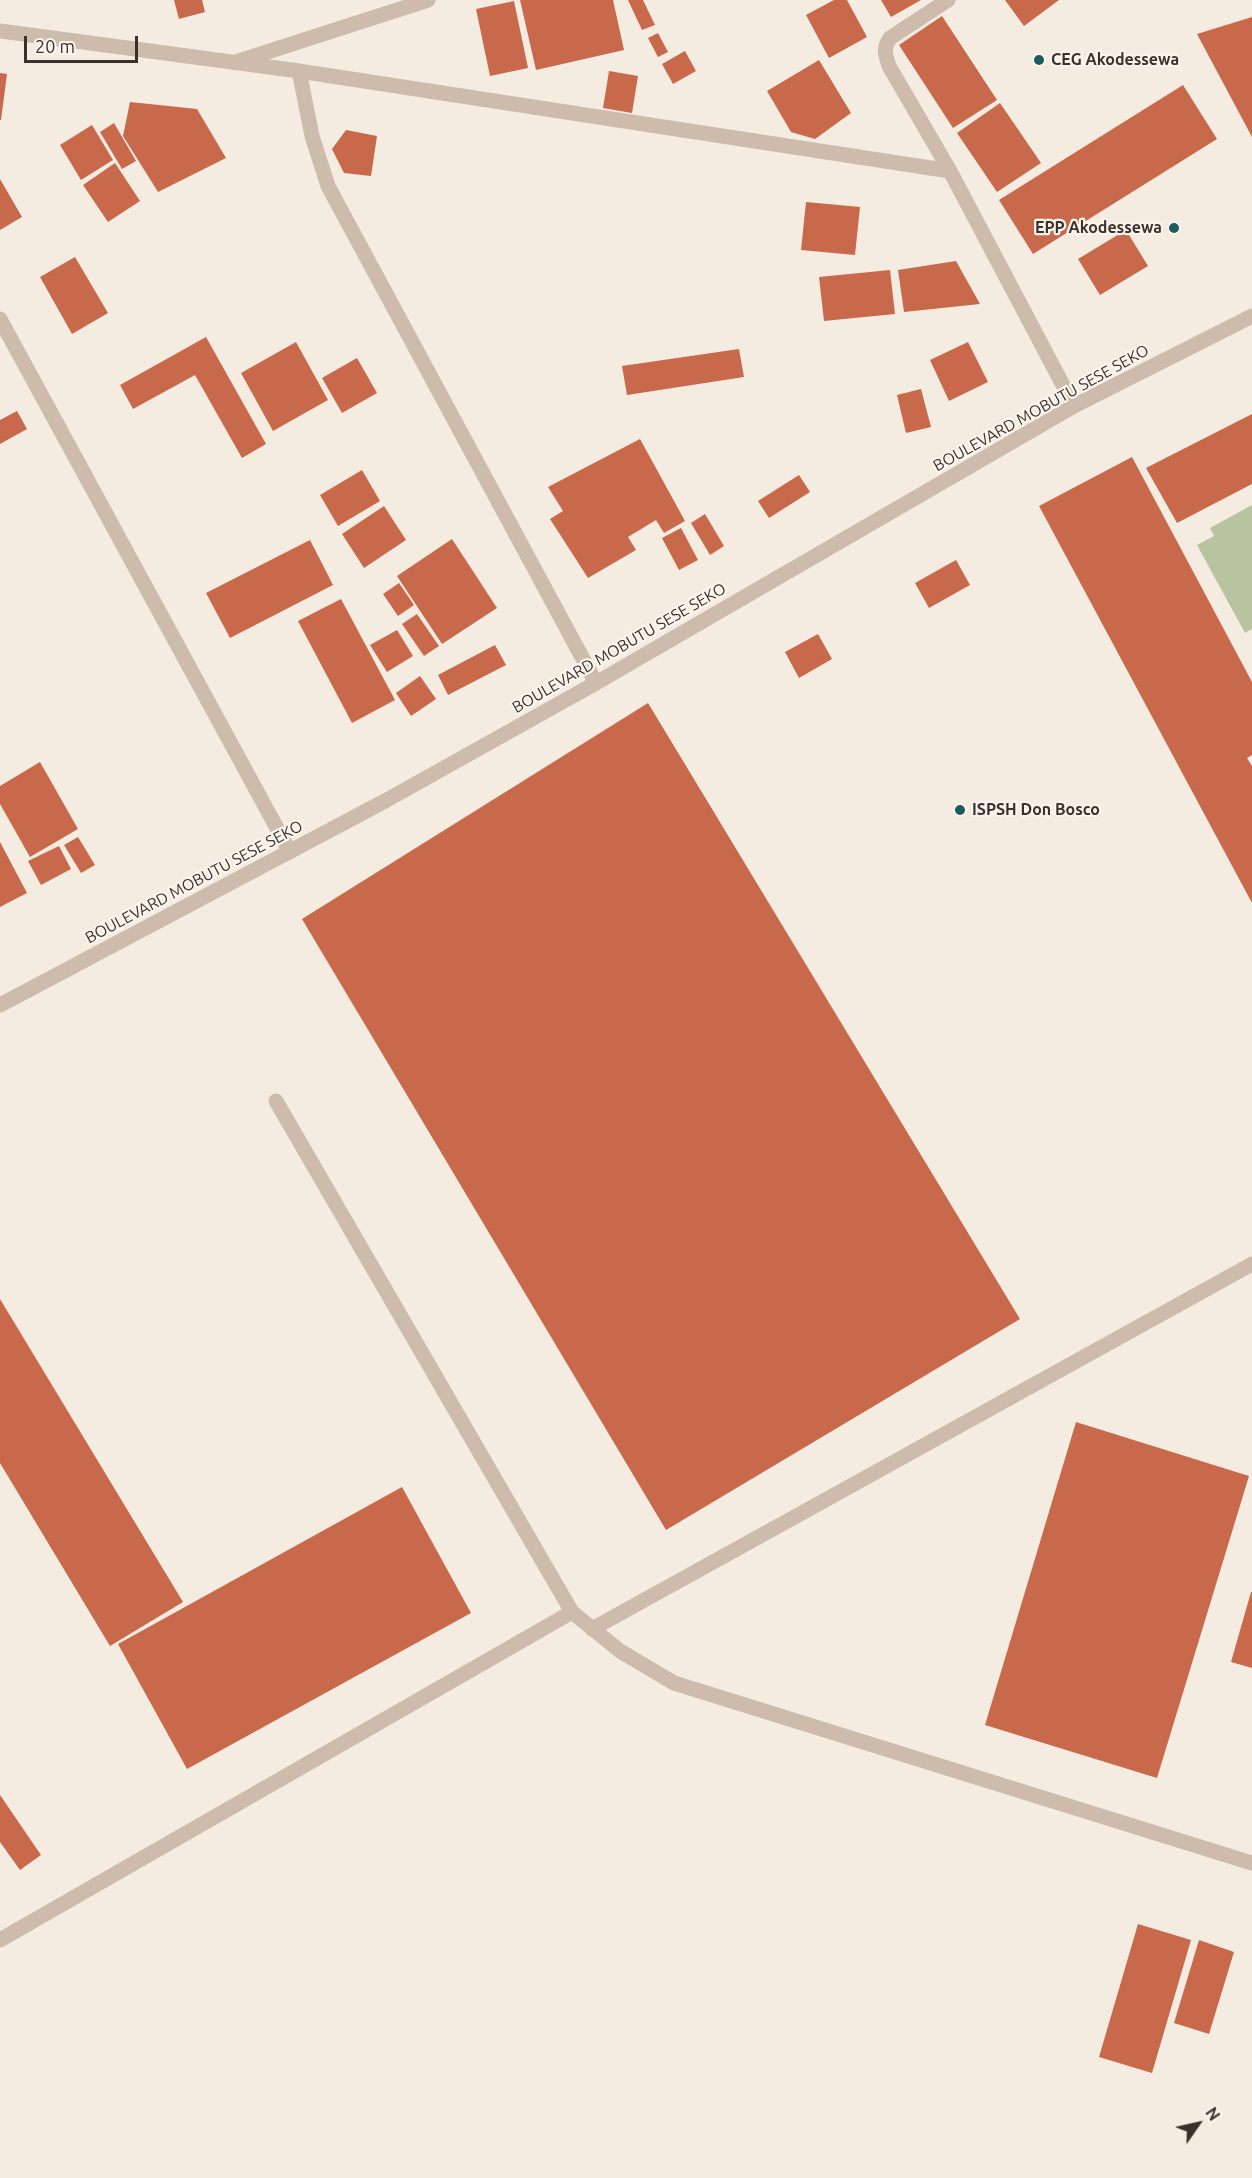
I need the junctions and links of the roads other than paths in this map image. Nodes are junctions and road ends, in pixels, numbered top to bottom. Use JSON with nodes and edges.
{"nodes":[{"id":1,"x":428,"y":0,"type":"edge"},
{"id":2,"x":948,"y":0,"type":"edge"},
{"id":3,"x":0,"y":31,"type":"edge"},
{"id":4,"x":236,"y":62,"type":"junction"},
{"id":5,"x":299,"y":71,"type":"junction"},
{"id":6,"x":950,"y":171,"type":"junction"},
{"id":7,"x":1252,"y":316,"type":"edge"},
{"id":8,"x":0,"y":319,"type":"edge"},
{"id":9,"x":1074,"y":406,"type":"junction"},
{"id":10,"x":596,"y":683,"type":"junction"},
{"id":11,"x":290,"y":852,"type":"junction"},
{"id":12,"x":0,"y":1005,"type":"edge"},
{"id":13,"x":276,"y":1101,"type":"dead end"},
{"id":14,"x":1252,"y":1264,"type":"edge"},
{"id":15,"x":572,"y":1612,"type":"junction"},
{"id":16,"x":592,"y":1629,"type":"junction"},
{"id":17,"x":1252,"y":1863,"type":"edge"},
{"id":18,"x":0,"y":1940,"type":"edge"}],
"edges":[{"from":1,"to":4,"type":"street"},
{"from":2,"to":6,"type":"street"},
{"from":3,"to":4,"type":"street"},
{"from":4,"to":5,"type":"street"},
{"from":5,"to":6,"type":"street"},
{"from":5,"to":10,"type":"street"},
{"from":6,"to":9,"type":"street"},
{"from":7,"to":9,"type":"street","name":"BOULEVARD MOBUTU SESE SEKO"},
{"from":8,"to":11,"type":"street"},
{"from":9,"to":10,"type":"street","name":"BOULEVARD MOBUTU SESE SEKO"},
{"from":10,"to":11,"type":"street","name":"BOULEVARD MOBUTU SESE SEKO"},
{"from":11,"to":12,"type":"street","name":"BOULEVARD MOBUTU SESE SEKO"},
{"from":13,"to":15,"type":"street"},
{"from":14,"to":16,"type":"street"},
{"from":15,"to":16,"type":"street"},
{"from":15,"to":18,"type":"street"},
{"from":16,"to":17,"type":"street"}]}
